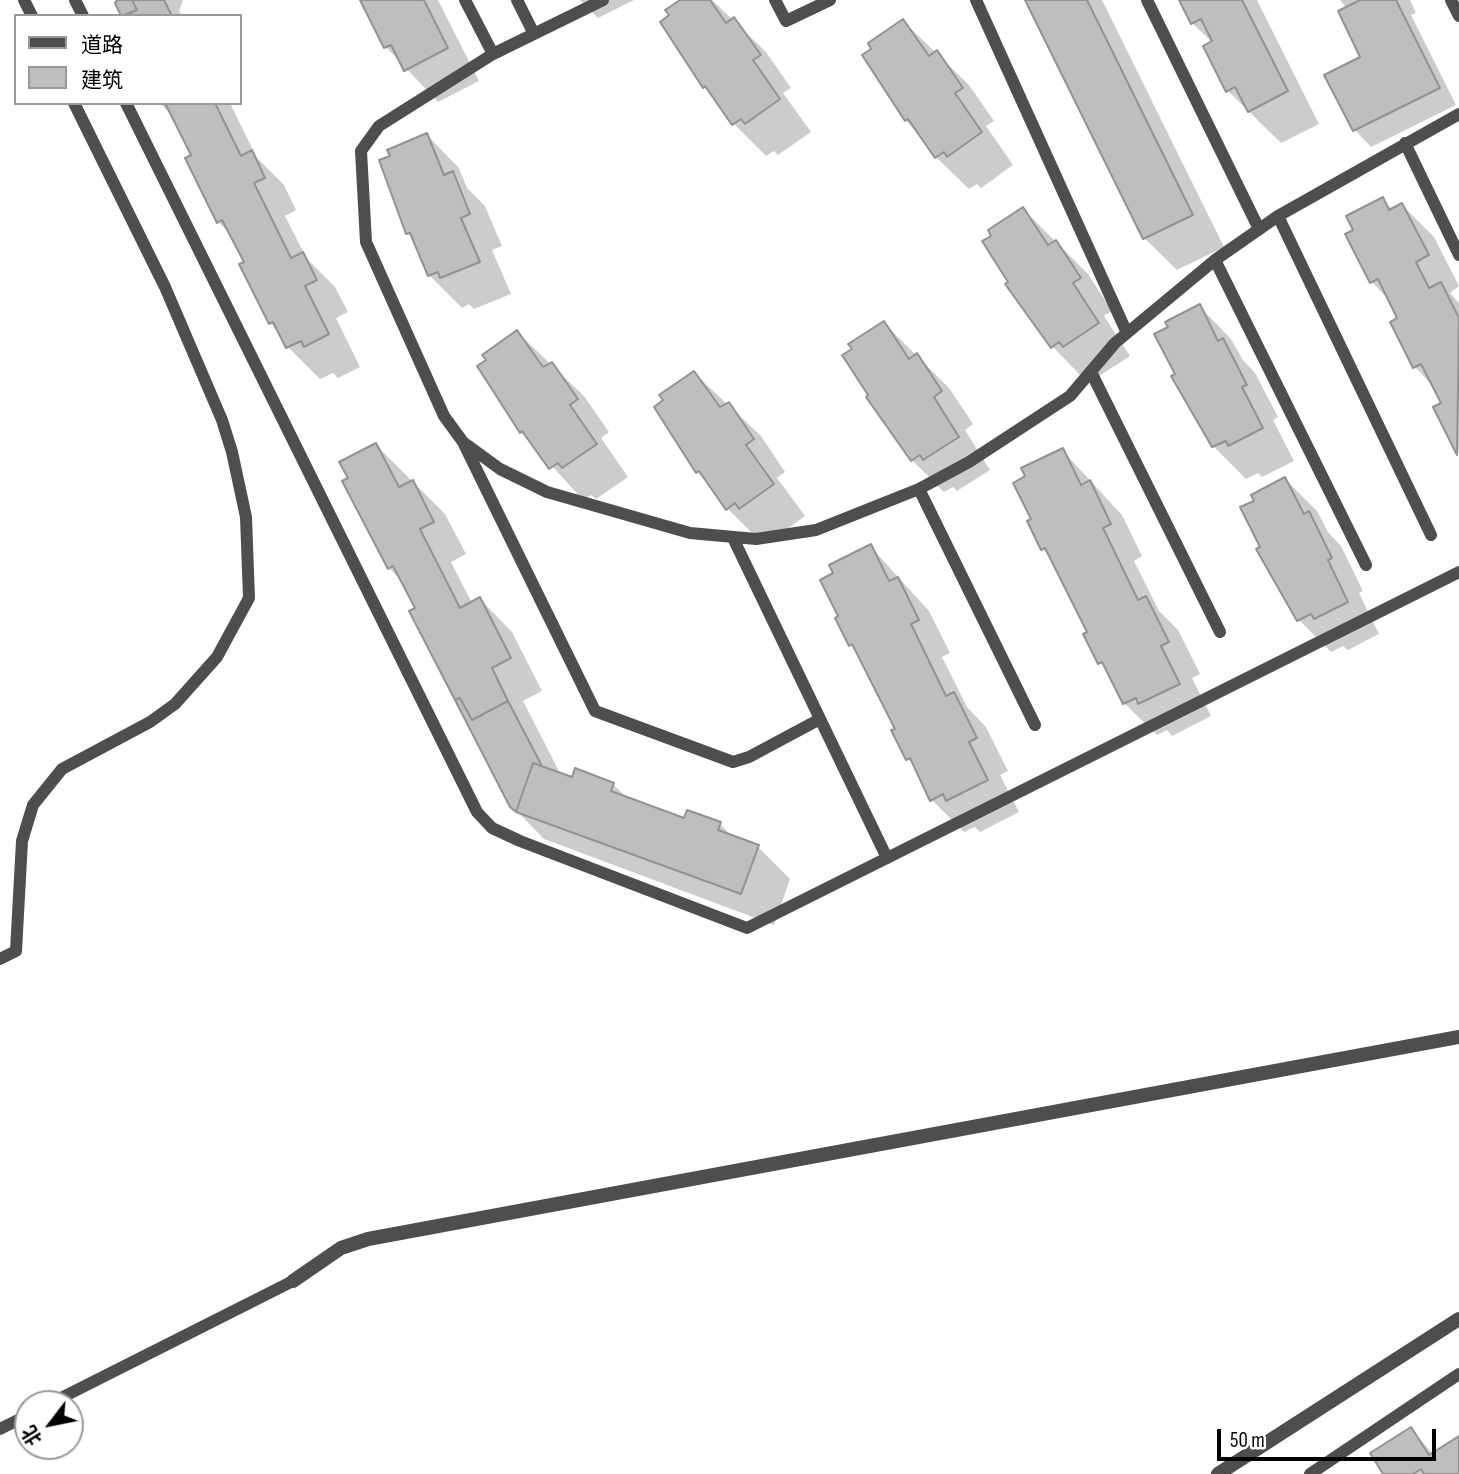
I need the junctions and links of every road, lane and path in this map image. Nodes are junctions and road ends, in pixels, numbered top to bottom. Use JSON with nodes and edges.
{"nodes":[{"id":1,"x":466,"y":0,"type":"edge"},
{"id":2,"x":517,"y":0,"type":"edge"},
{"id":3,"x":603,"y":0,"type":"edge"},
{"id":4,"x":775,"y":0,"type":"edge"},
{"id":5,"x":830,"y":0,"type":"edge"},
{"id":6,"x":976,"y":0,"type":"edge"},
{"id":7,"x":1147,"y":0,"type":"edge"},
{"id":8,"x":1451,"y":0,"type":"edge"},
{"id":9,"x":1459,"y":16,"type":"edge"},
{"id":10,"x":534,"y":34,"type":"junction"},
{"id":11,"x":493,"y":54,"type":"junction"},
{"id":12,"x":76,"y":105,"type":"edge"},
{"id":13,"x":127,"y":105,"type":"edge"},
{"id":14,"x":1459,"y":114,"type":"edge"},
{"id":15,"x":1405,"y":143,"type":"junction"},
{"id":16,"x":1278,"y":216,"type":"junction"},
{"id":17,"x":1259,"y":229,"type":"junction"},
{"id":18,"x":1459,"y":255,"type":"edge"},
{"id":19,"x":1215,"y":260,"type":"junction"},
{"id":20,"x":1127,"y":333,"type":"junction"},
{"id":21,"x":1091,"y":372,"type":"junction"},
{"id":22,"x":463,"y":442,"type":"junction"},
{"id":23,"x":919,"y":489,"type":"junction"},
{"id":24,"x":1431,"y":535,"type":"dead end"},
{"id":25,"x":733,"y":538,"type":"junction"},
{"id":26,"x":1366,"y":565,"type":"dead end"},
{"id":27,"x":1459,"y":572,"type":"edge"},
{"id":28,"x":1220,"y":632,"type":"dead end"},
{"id":29,"x":820,"y":719,"type":"junction"},
{"id":30,"x":1035,"y":725,"type":"dead end"},
{"id":31,"x":887,"y":858,"type":"junction"},
{"id":32,"x":0,"y":959,"type":"edge"},
{"id":33,"x":1459,"y":1037,"type":"edge"},
{"id":34,"x":292,"y":1281,"type":"joint"},
{"id":35,"x":1459,"y":1319,"type":"edge"},
{"id":36,"x":1459,"y":1374,"type":"edge"},
{"id":37,"x":77,"y":1390,"type":"edge"},
{"id":38,"x":1218,"y":1474,"type":"edge"},
{"id":39,"x":1310,"y":1474,"type":"edge"}],
"edges":[{"from":1,"to":11,"type":"lane"},
{"from":2,"to":10,"type":"lane"},
{"from":3,"to":10,"type":"lane"},
{"from":4,"to":5,"type":"lane"},
{"from":6,"to":20,"type":"lane"},
{"from":7,"to":17,"type":"lane"},
{"from":8,"to":9,"type":"lane"},
{"from":10,"to":11,"type":"lane"},
{"from":11,"to":22,"type":"lane"},
{"from":12,"to":32,"type":"lane"},
{"from":13,"to":31,"type":"lane"},
{"from":14,"to":15,"type":"lane"},
{"from":15,"to":16,"type":"lane"},
{"from":15,"to":18,"type":"lane"},
{"from":16,"to":17,"type":"lane"},
{"from":16,"to":24,"type":"lane"},
{"from":17,"to":19,"type":"lane"},
{"from":19,"to":20,"type":"lane"},
{"from":19,"to":26,"type":"lane"},
{"from":20,"to":21,"type":"lane"},
{"from":21,"to":23,"type":"lane"},
{"from":21,"to":28,"type":"lane"},
{"from":22,"to":25,"type":"lane"},
{"from":22,"to":29,"type":"lane"},
{"from":23,"to":25,"type":"lane"},
{"from":23,"to":30,"type":"lane"},
{"from":25,"to":29,"type":"lane"},
{"from":27,"to":31,"type":"lane"},
{"from":29,"to":31,"type":"lane"},
{"from":33,"to":34,"type":"street"},
{"from":34,"to":37,"type":"lane"},
{"from":35,"to":38,"type":"street"},
{"from":36,"to":39,"type":"lane"}]}
